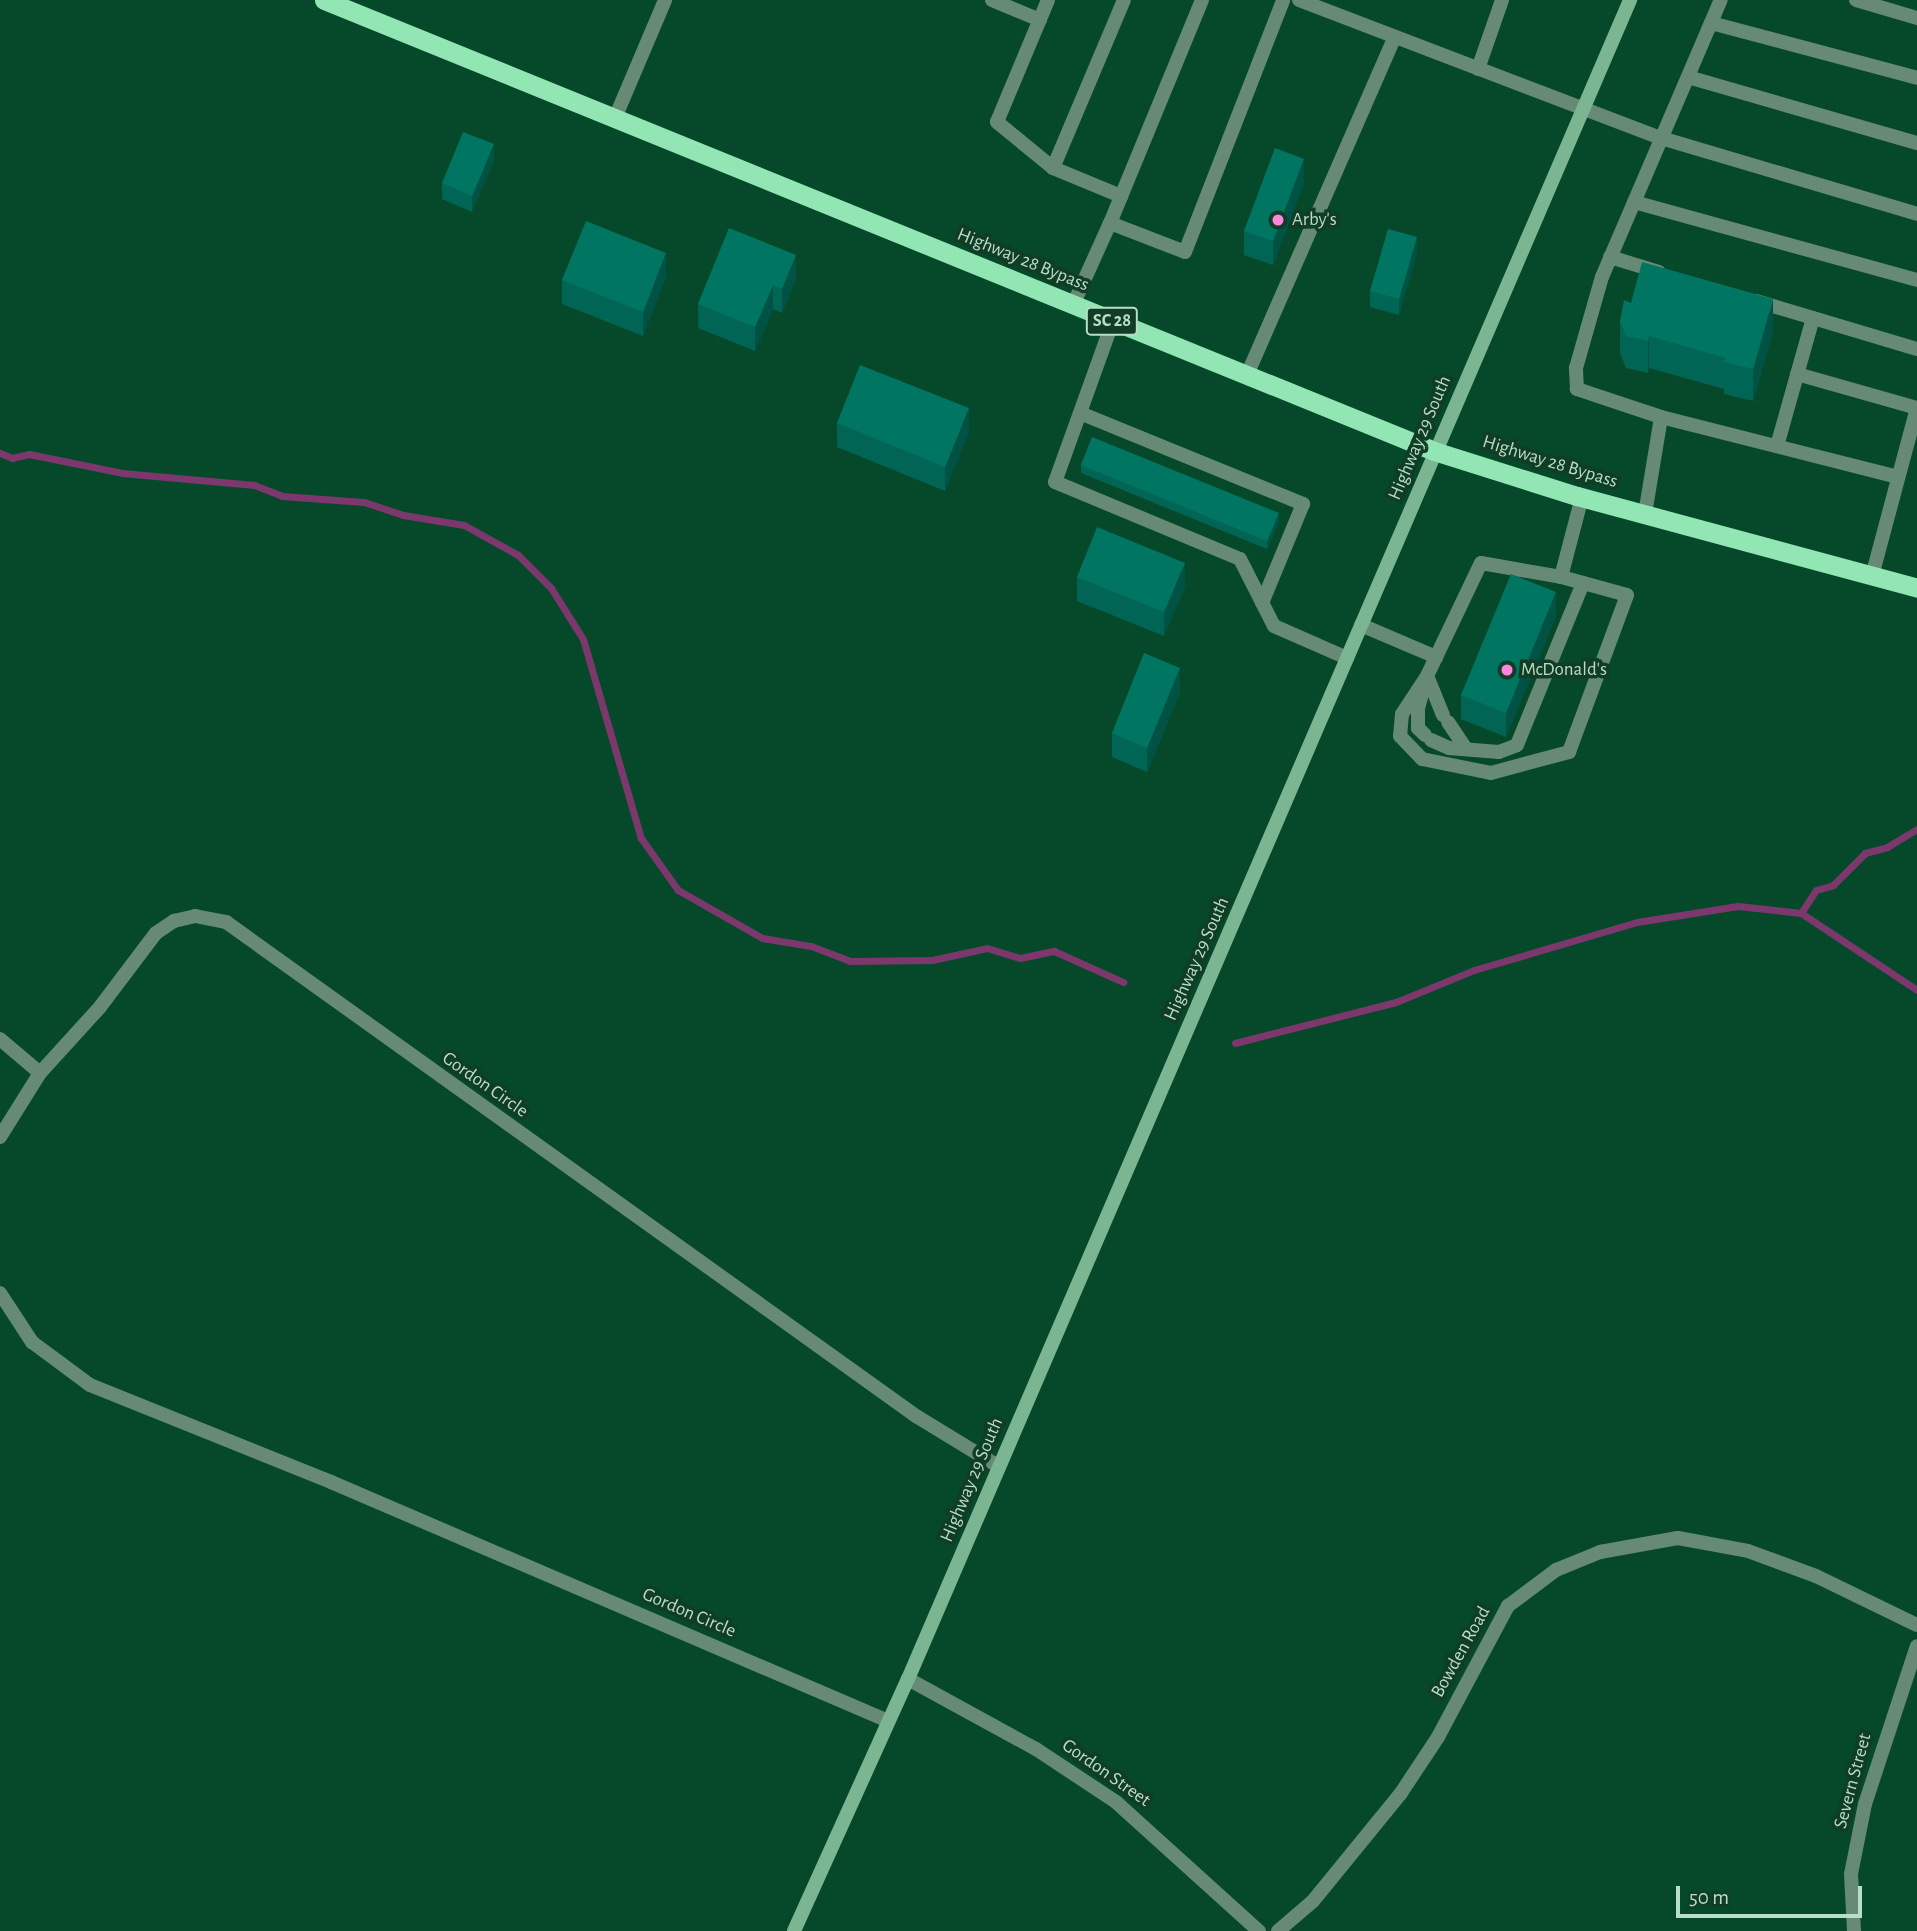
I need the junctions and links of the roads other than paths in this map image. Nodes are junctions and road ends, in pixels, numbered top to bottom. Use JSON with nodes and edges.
{"nodes":[{"id":1,"x":324,"y":0,"type":"edge"},
{"id":2,"x":665,"y":0,"type":"edge"},
{"id":3,"x":992,"y":0,"type":"edge"},
{"id":4,"x":1048,"y":0,"type":"edge"},
{"id":5,"x":1124,"y":0,"type":"edge"},
{"id":6,"x":1202,"y":0,"type":"edge"},
{"id":7,"x":1283,"y":0,"type":"edge"},
{"id":8,"x":1298,"y":0,"type":"edge"},
{"id":9,"x":1502,"y":0,"type":"edge"},
{"id":10,"x":1630,"y":0,"type":"edge"},
{"id":11,"x":1721,"y":0,"type":"edge"},
{"id":12,"x":1856,"y":0,"type":"edge"},
{"id":13,"x":1917,"y":18,"type":"edge"},
{"id":14,"x":1040,"y":20,"type":"junction"},
{"id":15,"x":1711,"y":23,"type":"junction"},
{"id":16,"x":1395,"y":37,"type":"junction"},
{"id":17,"x":1478,"y":69,"type":"junction"},
{"id":18,"x":1688,"y":77,"type":"junction"},
{"id":19,"x":1917,"y":78,"type":"edge"},
{"id":20,"x":1584,"y":110,"type":"junction"},
{"id":21,"x":615,"y":118,"type":"junction"},
{"id":22,"x":1661,"y":138,"type":"junction"},
{"id":23,"x":1917,"y":143,"type":"edge"},
{"id":24,"x":1053,"y":168,"type":"junction"},
{"id":25,"x":1121,"y":196,"type":"junction"},
{"id":26,"x":1634,"y":202,"type":"junction"},
{"id":27,"x":1917,"y":214,"type":"edge"},
{"id":28,"x":1110,"y":223,"type":"junction"},
{"id":29,"x":1610,"y":257,"type":"junction"},
{"id":30,"x":1673,"y":276,"type":"edge"},
{"id":31,"x":1917,"y":280,"type":"edge"},
{"id":32,"x":1737,"y":295,"type":"edge"},
{"id":33,"x":1073,"y":305,"type":"junction"},
{"id":34,"x":1813,"y":318,"type":"junction"},
{"id":35,"x":1113,"y":321,"type":"junction"},
{"id":36,"x":1917,"y":349,"type":"edge"},
{"id":37,"x":1797,"y":374,"type":"junction"},
{"id":38,"x":1247,"y":375,"type":"junction"},
{"id":39,"x":1917,"y":408,"type":"edge"},
{"id":40,"x":1080,"y":413,"type":"junction"},
{"id":41,"x":1661,"y":417,"type":"junction"},
{"id":42,"x":1913,"y":439,"type":"edge"},
{"id":43,"x":1776,"y":446,"type":"junction"},
{"id":44,"x":1434,"y":451,"type":"junction"},
{"id":45,"x":1898,"y":477,"type":"junction"},
{"id":46,"x":1582,"y":497,"type":"junction"},
{"id":47,"x":1645,"y":514,"type":"junction"},
{"id":48,"x":1872,"y":576,"type":"junction"},
{"id":49,"x":1561,"y":577,"type":"junction"},
{"id":50,"x":1583,"y":583,"type":"junction"},
{"id":51,"x":1917,"y":588,"type":"edge"},
{"id":52,"x":1262,"y":603,"type":"junction"},
{"id":53,"x":1361,"y":625,"type":"junction"},
{"id":54,"x":1436,"y":657,"type":"junction"},
{"id":55,"x":1347,"y":658,"type":"junction"},
{"id":56,"x":1427,"y":677,"type":"junction"},
{"id":57,"x":1464,"y":746,"type":"junction"},
{"id":58,"x":0,"y":1039,"type":"edge"},
{"id":59,"x":40,"y":1073,"type":"junction"},
{"id":60,"x":0,"y":1137,"type":"edge"},
{"id":61,"x":0,"y":1293,"type":"edge"},
{"id":62,"x":999,"y":1466,"type":"junction"},
{"id":63,"x":1917,"y":1625,"type":"edge"},
{"id":64,"x":1917,"y":1646,"type":"edge"},
{"id":65,"x":908,"y":1679,"type":"junction"},
{"id":66,"x":888,"y":1721,"type":"junction"},
{"id":67,"x":794,"y":1931,"type":"edge"},
{"id":68,"x":1259,"y":1931,"type":"edge"},
{"id":69,"x":1278,"y":1931,"type":"edge"},
{"id":70,"x":1854,"y":1931,"type":"edge"}],
"edges":[{"from":1,"to":21,"type":"highway","name":"Highway 28 Bypass","number":"SC 28"},
{"from":2,"to":21,"type":"street"},
{"from":3,"to":14,"type":"street"},
{"from":4,"to":14,"type":"street"},
{"from":5,"to":24,"type":"street"},
{"from":6,"to":25,"type":"street"},
{"from":7,"to":28,"type":"street"},
{"from":8,"to":16,"type":"street"},
{"from":9,"to":17,"type":"street"},
{"from":10,"to":20,"type":"main road","name":"Highway 29 South"},
{"from":11,"to":15,"type":"street"},
{"from":12,"to":13,"type":"street"},
{"from":14,"to":24,"type":"street"},
{"from":15,"to":18,"type":"street"},
{"from":15,"to":19,"type":"street"},
{"from":16,"to":17,"type":"street"},
{"from":16,"to":38,"type":"street"},
{"from":17,"to":20,"type":"street"},
{"from":18,"to":22,"type":"street"},
{"from":18,"to":23,"type":"street"},
{"from":20,"to":22,"type":"street"},
{"from":20,"to":44,"type":"main road","name":"Highway 29 South"},
{"from":21,"to":33,"type":"highway","name":"Highway 28 Bypass","number":"SC 28"},
{"from":22,"to":26,"type":"street"},
{"from":22,"to":27,"type":"street"},
{"from":24,"to":25,"type":"street"},
{"from":25,"to":28,"type":"street"},
{"from":26,"to":29,"type":"street"},
{"from":26,"to":31,"type":"street"},
{"from":28,"to":33,"type":"street"},
{"from":29,"to":30,"type":"street"},
{"from":29,"to":41,"type":"street"},
{"from":32,"to":34,"type":"street"},
{"from":33,"to":35,"type":"highway","name":"Highway 28 Bypass","number":"SC 28"},
{"from":34,"to":36,"type":"street"},
{"from":34,"to":37,"type":"street"},
{"from":35,"to":38,"type":"highway","name":"Highway 28 Bypass","number":"SC 28"},
{"from":35,"to":40,"type":"street"},
{"from":37,"to":39,"type":"street"},
{"from":37,"to":43,"type":"street"},
{"from":38,"to":44,"type":"highway","name":"Highway 28 Bypass","number":"SC 28"},
{"from":39,"to":42,"type":"street"},
{"from":40,"to":52,"type":"street"},
{"from":40,"to":52,"type":"street"},
{"from":41,"to":43,"type":"street"},
{"from":41,"to":47,"type":"street"},
{"from":42,"to":45,"type":"street"},
{"from":43,"to":45,"type":"street"},
{"from":44,"to":46,"type":"highway","name":"Highway 28 Bypass","number":"SC 28"},
{"from":44,"to":53,"type":"main road","name":"Highway 29 South"},
{"from":45,"to":48,"type":"street"},
{"from":46,"to":47,"type":"highway","name":"Highway 28 Bypass","number":"SC 28"},
{"from":46,"to":49,"type":"street"},
{"from":47,"to":48,"type":"highway","name":"Highway 28 Bypass","number":"SC 28"},
{"from":48,"to":51,"type":"highway","name":"Highway 28 Bypass","number":"SC 28"},
{"from":49,"to":50,"type":"street"},
{"from":49,"to":54,"type":"street"},
{"from":50,"to":56,"type":"street"},
{"from":50,"to":57,"type":"street"},
{"from":52,"to":55,"type":"street"},
{"from":53,"to":54,"type":"street"},
{"from":53,"to":55,"type":"main road","name":"Highway 29 South"},
{"from":54,"to":56,"type":"street"},
{"from":55,"to":62,"type":"main road","name":"Highway 29 South"},
{"from":56,"to":57,"type":"street"},
{"from":56,"to":57,"type":"street"},
{"from":58,"to":59,"type":"street"},
{"from":59,"to":60,"type":"street","name":"Gordon Circle"},
{"from":59,"to":62,"type":"street","name":"Gordon Circle"},
{"from":61,"to":66,"type":"street","name":"Gordon Circle"},
{"from":62,"to":65,"type":"main road","name":"Highway 29 South"},
{"from":63,"to":69,"type":"street","name":"Bowden Road"},
{"from":64,"to":70,"type":"street","name":"Severn Street"},
{"from":65,"to":66,"type":"main road","name":"Highway 29 South"},
{"from":65,"to":68,"type":"street","name":"Gordon Street"},
{"from":66,"to":67,"type":"main road","name":"Highway 29 South"}]}
